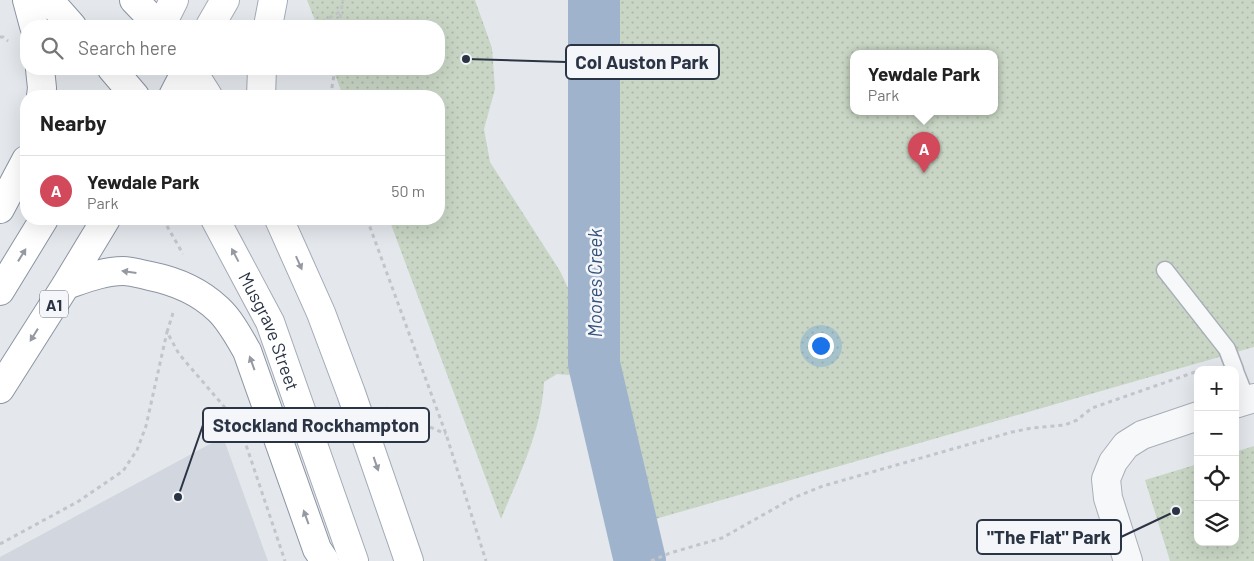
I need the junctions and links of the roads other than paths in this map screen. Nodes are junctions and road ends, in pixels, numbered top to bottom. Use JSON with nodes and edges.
{"nodes":[{"id":1,"x":27,"y":0,"type":"edge"},
{"id":2,"x":49,"y":0,"type":"edge"},
{"id":3,"x":134,"y":0,"type":"edge"},
{"id":4,"x":174,"y":0,"type":"edge"},
{"id":5,"x":226,"y":0,"type":"edge"},
{"id":6,"x":273,"y":0,"type":"edge"},
{"id":7,"x":32,"y":20,"type":"edge"},
{"id":8,"x":67,"y":20,"type":"edge"},
{"id":9,"x":154,"y":20,"type":"edge"},
{"id":10,"x":163,"y":20,"type":"edge"},
{"id":11,"x":214,"y":20,"type":"edge"},
{"id":12,"x":269,"y":20,"type":"edge"},
{"id":13,"x":41,"y":75,"type":"edge"},
{"id":14,"x":183,"y":75,"type":"edge"},
{"id":15,"x":195,"y":75,"type":"edge"},
{"id":16,"x":262,"y":75,"type":"edge"},
{"id":17,"x":42,"y":90,"type":"edge"},
{"id":18,"x":176,"y":90,"type":"edge"},
{"id":19,"x":204,"y":90,"type":"edge"},
{"id":20,"x":261,"y":90,"type":"edge"},
{"id":21,"x":20,"y":171,"type":"edge"},
{"id":22,"x":0,"y":209,"type":"edge"},
{"id":23,"x":40,"y":225,"type":"edge"},
{"id":24,"x":102,"y":225,"type":"edge"},
{"id":25,"x":218,"y":225,"type":"edge"},
{"id":26,"x":282,"y":225,"type":"edge"},
{"id":27,"x":1165,"y":270,"type":"dead end"},
{"id":28,"x":66,"y":284,"type":"junction"},
{"id":29,"x":0,"y":291,"type":"edge"},
{"id":30,"x":1233,"y":366,"type":"edge"},
{"id":31,"x":1239,"y":383,"type":"edge"},
{"id":32,"x":0,"y":389,"type":"edge"},
{"id":33,"x":1245,"y":401,"type":"edge"},
{"id":34,"x":1194,"y":417,"type":"edge"},
{"id":35,"x":325,"y":561,"type":"edge"},
{"id":36,"x":354,"y":561,"type":"edge"},
{"id":37,"x":409,"y":561,"type":"edge"},
{"id":38,"x":1128,"y":561,"type":"edge"}],
"edges":[{"from":1,"to":7,"type":"main road"},
{"from":2,"to":8,"type":"main road"},
{"from":3,"to":9,"type":"main road"},
{"from":4,"to":10,"type":"main road"},
{"from":5,"to":11,"type":"main road"},
{"from":6,"to":12,"type":"main road"},
{"from":13,"to":17,"type":"main road"},
{"from":14,"to":18,"type":"main road"},
{"from":15,"to":19,"type":"main road"},
{"from":16,"to":20,"type":"main road"},
{"from":21,"to":22,"type":"main road"},
{"from":29,"to":23,"type":"main road","one_way":true},
{"from":24,"to":28,"type":"main road","number":"A1"},
{"from":36,"to":25,"type":"main road","name":"Musgrave Street","one_way":true},
{"from":26,"to":37,"type":"main road","one_way":true},
{"from":27,"to":30,"type":"lane"},
{"from":28,"to":32,"type":"main road","number":"A1","one_way":true},
{"from":35,"to":28,"type":"main road","one_way":true},
{"from":31,"to":33,"type":"lane"},
{"from":34,"to":38,"type":"street"}]}
